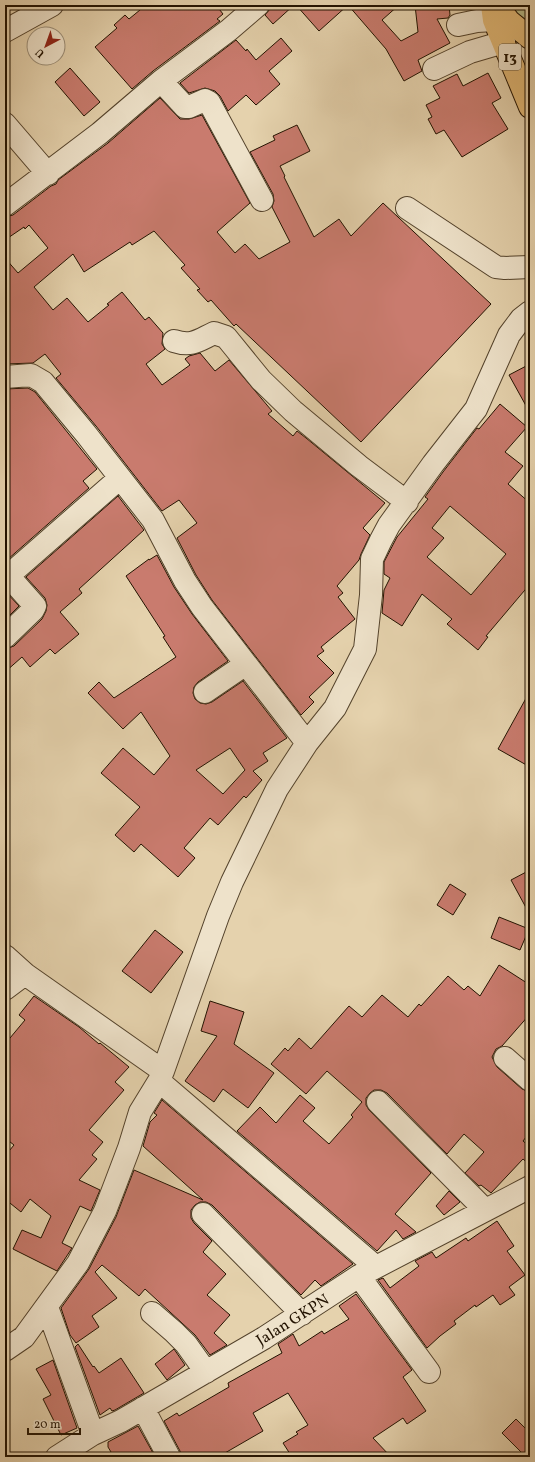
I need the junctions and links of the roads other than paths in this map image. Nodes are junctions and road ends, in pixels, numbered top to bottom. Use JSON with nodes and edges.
{"nodes":[{"id":1,"x":52,"y":5,"type":"edge"},
{"id":2,"x":258,"y":5,"type":"edge"},
{"id":3,"x":494,"y":10,"type":"edge"},
{"id":4,"x":458,"y":25,"type":"dead end"},
{"id":5,"x":5,"y":30,"type":"edge"},
{"id":6,"x":530,"y":38,"type":"edge"},
{"id":7,"x":504,"y":42,"type":"junction"},
{"id":8,"x":434,"y":69,"type":"dead end"},
{"id":9,"x":161,"y":81,"type":"junction"},
{"id":10,"x":530,"y":107,"type":"edge"},
{"id":11,"x":5,"y":124,"type":"edge"},
{"id":12,"x":48,"y":174,"type":"junction"},
{"id":13,"x":262,"y":200,"type":"dead end"},
{"id":14,"x":5,"y":205,"type":"edge"},
{"id":15,"x":407,"y":208,"type":"dead end"},
{"id":16,"x":530,"y":268,"type":"edge"},
{"id":17,"x":530,"y":312,"type":"edge"},
{"id":18,"x":174,"y":340,"type":"dead end"},
{"id":19,"x":5,"y":377,"type":"edge"},
{"id":20,"x":120,"y":478,"type":"junction"},
{"id":21,"x":407,"y":502,"type":"junction"},
{"id":22,"x":7,"y":574,"type":"edge"},
{"id":23,"x":5,"y":637,"type":"edge"},
{"id":24,"x":246,"y":664,"type":"junction"},
{"id":25,"x":205,"y":692,"type":"dead end"},
{"id":26,"x":307,"y":743,"type":"junction"},
{"id":27,"x":5,"y":956,"type":"edge"},
{"id":28,"x":25,"y":974,"type":"junction"},
{"id":29,"x":5,"y":989,"type":"edge"},
{"id":30,"x":504,"y":1058,"type":"dead end"},
{"id":31,"x":161,"y":1076,"type":"junction"},
{"id":32,"x":530,"y":1080,"type":"edge"},
{"id":33,"x":378,"y":1102,"type":"dead end"},
{"id":34,"x":530,"y":1187,"type":"edge"},
{"id":35,"x":485,"y":1210,"type":"junction"},
{"id":36,"x":203,"y":1214,"type":"dead end"},
{"id":37,"x":367,"y":1272,"type":"junction"},
{"id":38,"x":47,"y":1307,"type":"junction"},
{"id":39,"x":152,"y":1313,"type":"dead end"},
{"id":40,"x":302,"y":1314,"type":"junction"},
{"id":41,"x":5,"y":1350,"type":"edge"},
{"id":42,"x":206,"y":1372,"type":"junction"},
{"id":43,"x":429,"y":1372,"type":"dead end"},
{"id":44,"x":143,"y":1408,"type":"junction"},
{"id":45,"x":87,"y":1444,"type":"edge"},
{"id":46,"x":57,"y":1457,"type":"edge"},
{"id":47,"x":168,"y":1457,"type":"edge"}],
"edges":[{"from":1,"to":5,"type":"street"},
{"from":2,"to":9,"type":"street"},
{"from":3,"to":4,"type":"street"},
{"from":3,"to":6,"type":"highway"},
{"from":3,"to":7,"type":"highway","number":"13"},
{"from":7,"to":8,"type":"street"},
{"from":7,"to":10,"type":"highway","number":"13"},
{"from":9,"to":12,"type":"street"},
{"from":9,"to":13,"type":"street"},
{"from":11,"to":12,"type":"street"},
{"from":12,"to":14,"type":"street"},
{"from":15,"to":16,"type":"street"},
{"from":17,"to":21,"type":"street"},
{"from":18,"to":21,"type":"street"},
{"from":19,"to":20,"type":"street"},
{"from":20,"to":22,"type":"street"},
{"from":20,"to":24,"type":"street"},
{"from":21,"to":26,"type":"street"},
{"from":22,"to":23,"type":"street"},
{"from":24,"to":25,"type":"street"},
{"from":24,"to":26,"type":"street"},
{"from":26,"to":31,"type":"street"},
{"from":27,"to":28,"type":"street"},
{"from":28,"to":29,"type":"street"},
{"from":28,"to":31,"type":"street"},
{"from":30,"to":32,"type":"street"},
{"from":31,"to":37,"type":"street"},
{"from":31,"to":38,"type":"street"},
{"from":33,"to":35,"type":"street"},
{"from":34,"to":35,"type":"street","name":"Jalan GKPN"},
{"from":35,"to":37,"type":"street","name":"Jalan GKPN"},
{"from":36,"to":40,"type":"street"},
{"from":37,"to":40,"type":"street","name":"Jalan GKPN"},
{"from":37,"to":43,"type":"street"},
{"from":38,"to":41,"type":"street"},
{"from":38,"to":45,"type":"street"},
{"from":39,"to":42,"type":"street"},
{"from":40,"to":42,"type":"street","name":"Jalan GKPN"},
{"from":42,"to":44,"type":"street","name":"Jalan GKPN"},
{"from":44,"to":45,"type":"street","name":"Jalan GKPN"},
{"from":44,"to":47,"type":"street"},
{"from":45,"to":46,"type":"street","name":"Jalan GKPN"}]}
